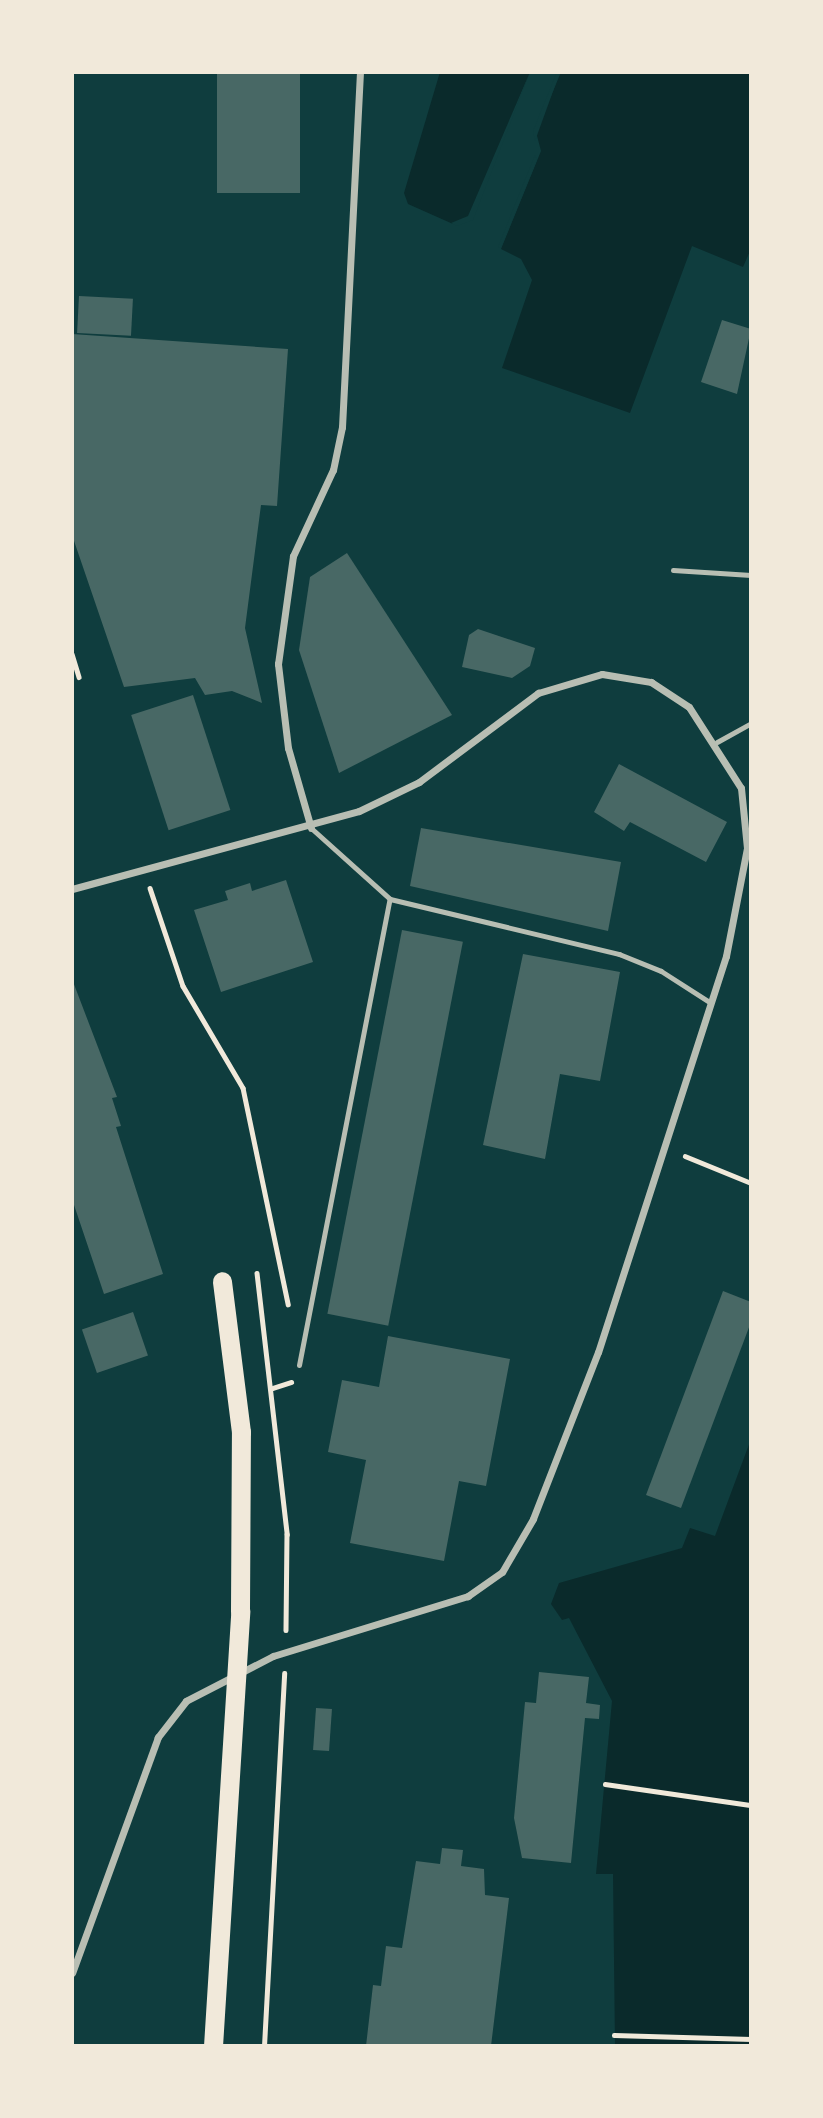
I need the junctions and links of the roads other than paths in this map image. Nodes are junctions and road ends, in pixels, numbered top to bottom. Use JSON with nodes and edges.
{"nodes":[{"id":1,"x":360,"y":72,"type":"edge"},
{"id":2,"x":673,"y":570,"type":"dead end"},
{"id":3,"x":751,"y":575,"type":"edge"},
{"id":4,"x":751,"y":723,"type":"edge"},
{"id":5,"x":717,"y":742,"type":"junction"},
{"id":6,"x":311,"y":828,"type":"junction"},
{"id":7,"x":72,"y":889,"type":"edge"},
{"id":8,"x":390,"y":899,"type":"junction"},
{"id":9,"x":711,"y":1003,"type":"junction"},
{"id":10,"x":222,"y":1281,"type":"dead end"},
{"id":11,"x":299,"y":1365,"type":"road end"},
{"id":12,"x":72,"y":1973,"type":"edge"},
{"id":13,"x":213,"y":2046,"type":"edge"}],
"edges":[{"from":1,"to":6,"type":"street"},
{"from":2,"to":3,"type":"lane"},
{"from":4,"to":5,"type":"lane"},
{"from":5,"to":6,"type":"street"},
{"from":5,"to":9,"type":"street"},
{"from":6,"to":7,"type":"street"},
{"from":6,"to":8,"type":"lane"},
{"from":8,"to":9,"type":"lane"},
{"from":8,"to":11,"type":"lane"},
{"from":9,"to":12,"type":"street"},
{"from":10,"to":13,"type":"highway"}]}
